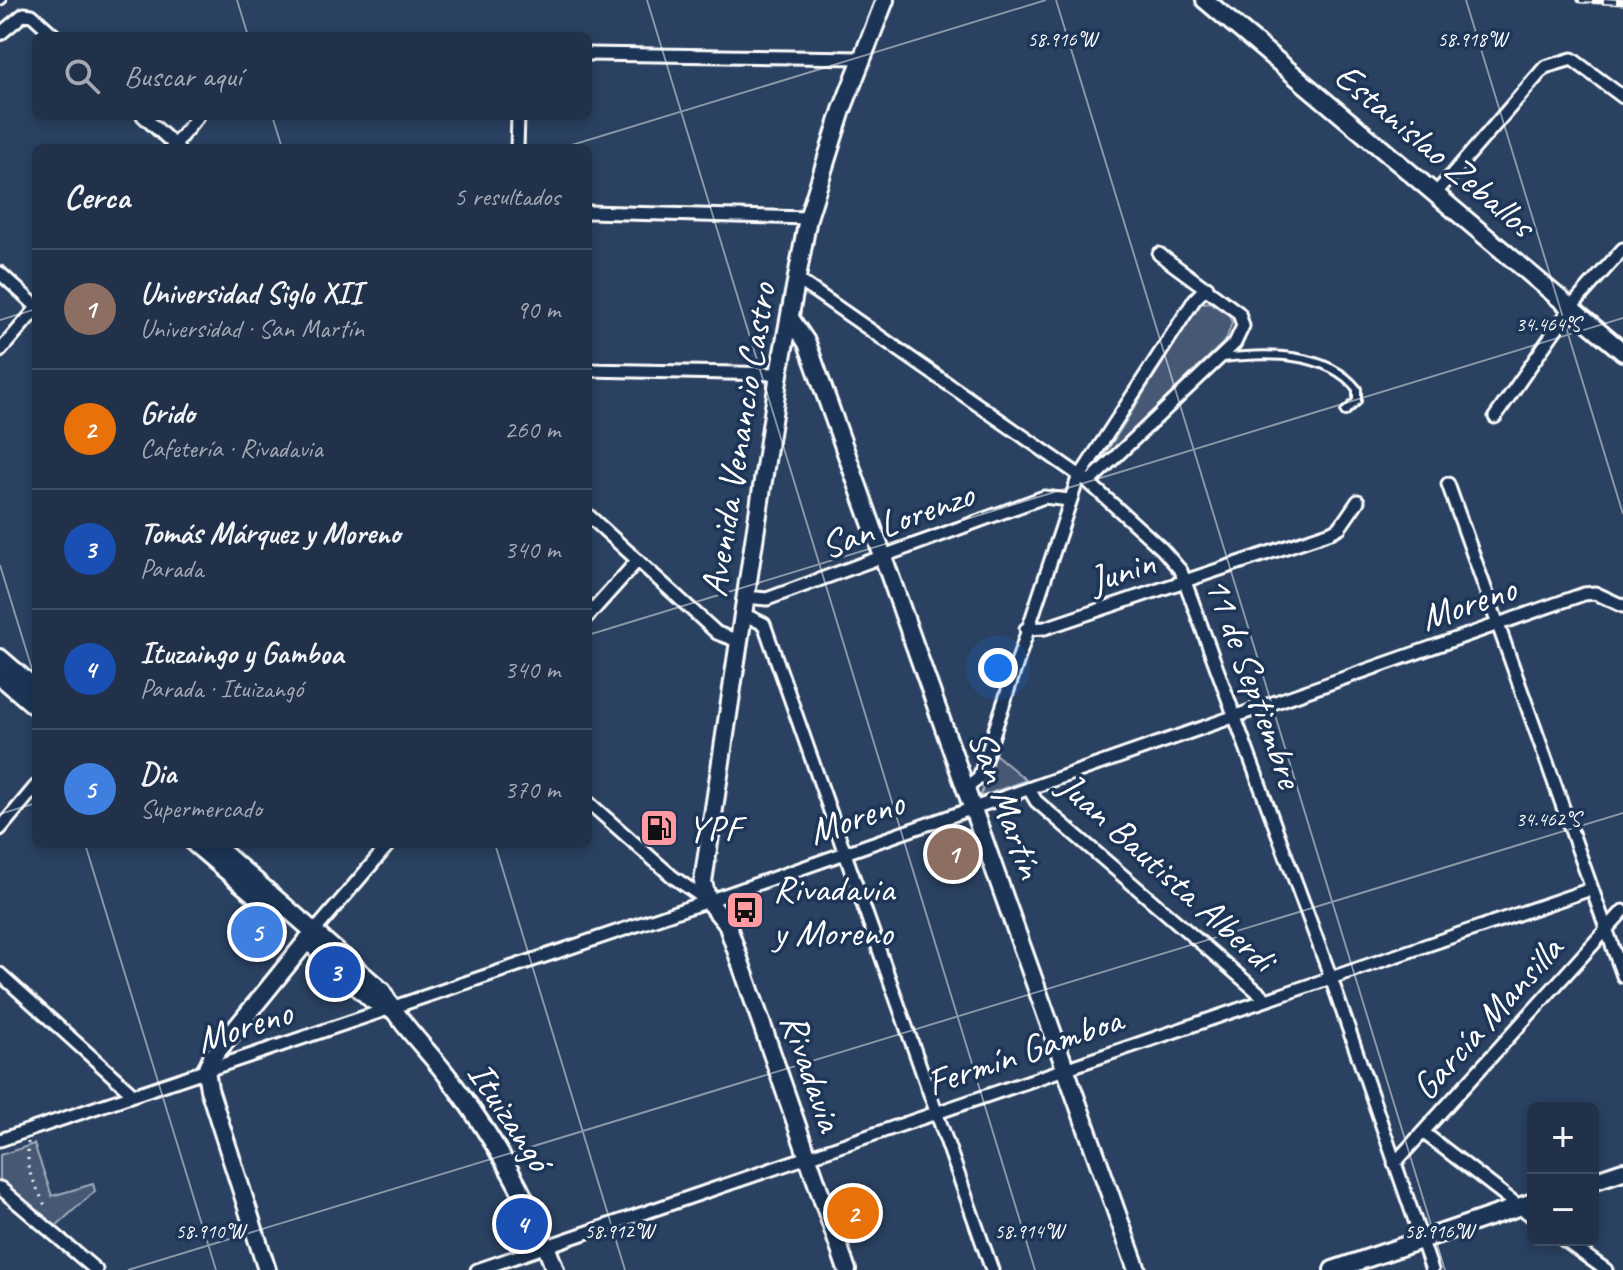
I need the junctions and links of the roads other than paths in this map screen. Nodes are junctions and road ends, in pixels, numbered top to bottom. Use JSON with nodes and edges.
{"nodes":[{"id":1,"x":885,"y":0,"type":"edge"},
{"id":2,"x":1205,"y":0,"type":"edge"},
{"id":3,"x":51,"y":32,"type":"edge"},
{"id":4,"x":0,"y":34,"type":"edge"},
{"id":5,"x":592,"y":54,"type":"edge"},
{"id":6,"x":862,"y":58,"type":"junction"},
{"id":7,"x":1623,"y":97,"type":"edge"},
{"id":8,"x":147,"y":120,"type":"edge"},
{"id":9,"x":195,"y":120,"type":"edge"},
{"id":10,"x":518,"y":120,"type":"edge"},
{"id":11,"x":172,"y":144,"type":"edge"},
{"id":12,"x":177,"y":144,"type":"edge"},
{"id":13,"x":517,"y":144,"type":"edge"},
{"id":14,"x":1436,"y":193,"type":"junction"},
{"id":15,"x":592,"y":212,"type":"edge"},
{"id":16,"x":808,"y":218,"type":"junction"},
{"id":17,"x":1623,"y":249,"type":"edge"},
{"id":18,"x":1159,"y":254,"type":"dead end"},
{"id":19,"x":0,"y":273,"type":"edge"},
{"id":20,"x":797,"y":279,"type":"junction"},
{"id":21,"x":1207,"y":287,"type":"junction"},
{"id":22,"x":32,"y":303,"type":"edge"},
{"id":23,"x":1572,"y":306,"type":"junction"},
{"id":24,"x":32,"y":312,"type":"edge"},
{"id":25,"x":790,"y":318,"type":"junction"},
{"id":26,"x":0,"y":351,"type":"edge"},
{"id":27,"x":1623,"y":352,"type":"edge"},
{"id":28,"x":1219,"y":358,"type":"junction"},
{"id":29,"x":592,"y":370,"type":"edge"},
{"id":30,"x":779,"y":374,"type":"junction"},
{"id":31,"x":1345,"y":412,"type":"dead end"},
{"id":32,"x":1495,"y":417,"type":"dead end"},
{"id":33,"x":1085,"y":479,"type":"junction"},
{"id":34,"x":1448,"y":484,"type":"dead end"},
{"id":35,"x":1069,"y":500,"type":"junction"},
{"id":36,"x":1358,"y":501,"type":"dead end"},
{"id":37,"x":592,"y":519,"type":"edge"},
{"id":38,"x":884,"y":559,"type":"junction"},
{"id":39,"x":638,"y":560,"type":"junction"},
{"id":40,"x":1186,"y":582,"type":"junction"},
{"id":41,"x":744,"y":606,"type":"junction"},
{"id":42,"x":1623,"y":606,"type":"edge"},
{"id":43,"x":592,"y":612,"type":"edge"},
{"id":44,"x":1500,"y":625,"type":"junction"},
{"id":45,"x":1026,"y":629,"type":"junction"},
{"id":46,"x":738,"y":641,"type":"junction"},
{"id":47,"x":0,"y":658,"type":"edge"},
{"id":48,"x":0,"y":676,"type":"edge"},
{"id":49,"x":32,"y":686,"type":"edge"},
{"id":50,"x":32,"y":704,"type":"edge"},
{"id":51,"x":1234,"y":714,"type":"junction"},
{"id":52,"x":967,"y":788,"type":"junction"},
{"id":53,"x":1029,"y":789,"type":"junction"},
{"id":54,"x":32,"y":791,"type":"edge"},
{"id":55,"x":592,"y":806,"type":"edge"},
{"id":56,"x":973,"y":807,"type":"junction"},
{"id":57,"x":0,"y":829,"type":"edge"},
{"id":58,"x":200,"y":848,"type":"edge"},
{"id":59,"x":217,"y":848,"type":"edge"},
{"id":60,"x":386,"y":848,"type":"edge"},
{"id":61,"x":843,"y":854,"type":"junction"},
{"id":62,"x":1591,"y":889,"type":"junction"},
{"id":63,"x":708,"y":901,"type":"junction"},
{"id":64,"x":1623,"y":911,"type":"edge"},
{"id":65,"x":1606,"y":930,"type":"junction"},
{"id":66,"x":311,"y":936,"type":"junction"},
{"id":67,"x":0,"y":974,"type":"edge"},
{"id":68,"x":1623,"y":976,"type":"edge"},
{"id":69,"x":1331,"y":978,"type":"junction"},
{"id":70,"x":1266,"y":999,"type":"junction"},
{"id":71,"x":391,"y":1009,"type":"junction"},
{"id":72,"x":1066,"y":1067,"type":"junction"},
{"id":73,"x":206,"y":1070,"type":"junction"},
{"id":74,"x":133,"y":1094,"type":"junction"},
{"id":75,"x":936,"y":1114,"type":"junction"},
{"id":76,"x":1424,"y":1133,"type":"junction"},
{"id":77,"x":0,"y":1140,"type":"edge"},
{"id":78,"x":808,"y":1159,"type":"junction"},
{"id":79,"x":1394,"y":1164,"type":"junction"},
{"id":80,"x":1623,"y":1171,"type":"edge"},
{"id":81,"x":1599,"y":1179,"type":"edge"},
{"id":82,"x":0,"y":1188,"type":"edge"},
{"id":83,"x":1526,"y":1204,"type":"edge"},
{"id":84,"x":1421,"y":1239,"type":"junction"},
{"id":85,"x":546,"y":1246,"type":"junction"},
{"id":86,"x":1572,"y":1246,"type":"edge"},
{"id":87,"x":96,"y":1270,"type":"edge"},
{"id":88,"x":267,"y":1270,"type":"edge"},
{"id":89,"x":477,"y":1270,"type":"edge"},
{"id":90,"x":555,"y":1270,"type":"edge"},
{"id":91,"x":847,"y":1270,"type":"edge"},
{"id":92,"x":992,"y":1270,"type":"edge"},
{"id":93,"x":1137,"y":1270,"type":"edge"},
{"id":94,"x":1333,"y":1270,"type":"edge"},
{"id":95,"x":1432,"y":1270,"type":"edge"},
{"id":96,"x":1606,"y":1270,"type":"edge"}],
"edges":[{"from":1,"to":6,"type":"street","name":"Avenida Venancio Castro"},
{"from":2,"to":14,"type":"street","name":"Estanislao Zeballos"},
{"from":3,"to":4,"type":"street"},
{"from":5,"to":6,"type":"street"},
{"from":6,"to":16,"type":"street","name":"Avenida Venancio Castro"},
{"from":7,"to":14,"type":"street"},
{"from":8,"to":11,"type":"street"},
{"from":9,"to":12,"type":"street"},
{"from":10,"to":13,"type":"street"},
{"from":14,"to":23,"type":"street","name":"Estanislao Zeballos"},
{"from":15,"to":16,"type":"street"},
{"from":16,"to":20,"type":"street","name":"Avenida Venancio Castro"},
{"from":17,"to":23,"type":"street"},
{"from":18,"to":21,"type":"street"},
{"from":19,"to":22,"type":"street"},
{"from":20,"to":25,"type":"street","name":"Avenida Venancio Castro"},
{"from":20,"to":33,"type":"street","name":"11 de Septiembre"},
{"from":21,"to":28,"type":"street"},
{"from":21,"to":33,"type":"street"},
{"from":23,"to":27,"type":"street","name":"Estanislao Zeballos"},
{"from":23,"to":32,"type":"street"},
{"from":24,"to":26,"type":"street"},
{"from":25,"to":30,"type":"street","name":"Avenida Venancio Castro"},
{"from":25,"to":38,"type":"street","name":"San Martín"},
{"from":28,"to":31,"type":"lane"},
{"from":28,"to":33,"type":"street"},
{"from":29,"to":30,"type":"street"},
{"from":30,"to":41,"type":"street","name":"Avenida Venancio Castro"},
{"from":33,"to":35,"type":"street"},
{"from":33,"to":40,"type":"street","name":"11 de Septiembre"},
{"from":34,"to":44,"type":"street"},
{"from":35,"to":38,"type":"street","name":"San Lorenzo"},
{"from":35,"to":45,"type":"street"},
{"from":36,"to":40,"type":"street","name":"Junin"},
{"from":37,"to":39,"type":"street"},
{"from":38,"to":41,"type":"street","name":"San Lorenzo"},
{"from":38,"to":52,"type":"street","name":"San Martín"},
{"from":39,"to":43,"type":"street"},
{"from":39,"to":46,"type":"street"},
{"from":40,"to":45,"type":"street","name":"Junin"},
{"from":40,"to":51,"type":"street","name":"11 de Septiembre"},
{"from":41,"to":46,"type":"street","name":"Avenida Venancio Castro"},
{"from":41,"to":61,"type":"street"},
{"from":42,"to":44,"type":"street","name":"Moreno"},
{"from":44,"to":51,"type":"street","name":"Moreno"},
{"from":44,"to":62,"type":"street"},
{"from":45,"to":52,"type":"street"},
{"from":46,"to":63,"type":"street","name":"Avenida Venancio Castro"},
{"from":47,"to":49,"type":"street"},
{"from":48,"to":50,"type":"street"},
{"from":51,"to":53,"type":"street","name":"Moreno"},
{"from":51,"to":69,"type":"street","name":"11 de Septiembre"},
{"from":52,"to":56,"type":"street","name":"San Martín"},
{"from":53,"to":56,"type":"street","name":"Moreno"},
{"from":53,"to":70,"type":"street","name":"Juan Bautista Alberdi"},
{"from":54,"to":57,"type":"street"},
{"from":55,"to":63,"type":"street"},
{"from":56,"to":61,"type":"street","name":"Moreno"},
{"from":56,"to":72,"type":"street","name":"San Martín"},
{"from":58,"to":66,"type":"street"},
{"from":59,"to":66,"type":"street"},
{"from":60,"to":66,"type":"street"},
{"from":61,"to":63,"type":"street","name":"Moreno"},
{"from":61,"to":75,"type":"street"},
{"from":62,"to":65,"type":"street"},
{"from":62,"to":69,"type":"street","name":"Fermín Gamboa"},
{"from":63,"to":71,"type":"street","name":"Moreno"},
{"from":63,"to":78,"type":"street","name":"Rivadavia"},
{"from":64,"to":65,"type":"street","name":"García Mansilla"},
{"from":65,"to":68,"type":"street"},
{"from":65,"to":76,"type":"street","name":"García Mansilla"},
{"from":66,"to":71,"type":"street","name":"Ituizangó"},
{"from":66,"to":73,"type":"street"},
{"from":67,"to":74,"type":"street"},
{"from":69,"to":70,"type":"street","name":"Fermín Gamboa"},
{"from":69,"to":79,"type":"street","name":"11 de Septiembre"},
{"from":70,"to":72,"type":"street","name":"Fermín Gamboa"},
{"from":71,"to":73,"type":"street","name":"Moreno"},
{"from":71,"to":85,"type":"street","name":"Ituizangó"},
{"from":72,"to":75,"type":"street","name":"Fermín Gamboa"},
{"from":72,"to":93,"type":"street","name":"San Martín"},
{"from":73,"to":74,"type":"street","name":"Moreno"},
{"from":73,"to":88,"type":"street"},
{"from":74,"to":77,"type":"street","name":"Moreno"},
{"from":75,"to":78,"type":"street","name":"Fermín Gamboa"},
{"from":75,"to":92,"type":"street"},
{"from":76,"to":79,"type":"street","name":"García Mansilla"},
{"from":76,"to":83,"type":"street"},
{"from":78,"to":85,"type":"street","name":"Fermín Gamboa"},
{"from":78,"to":91,"type":"street","name":"Rivadavia"},
{"from":79,"to":84,"type":"street","name":"11 de Septiembre"},
{"from":80,"to":81,"type":"street"},
{"from":82,"to":87,"type":"street"},
{"from":83,"to":84,"type":"street"},
{"from":84,"to":94,"type":"street"},
{"from":84,"to":95,"type":"street","name":"11 de Septiembre"},
{"from":85,"to":89,"type":"street","name":"Fermín Gamboa"},
{"from":85,"to":90,"type":"street","name":"Ituizangó"},
{"from":86,"to":96,"type":"street"}]}
